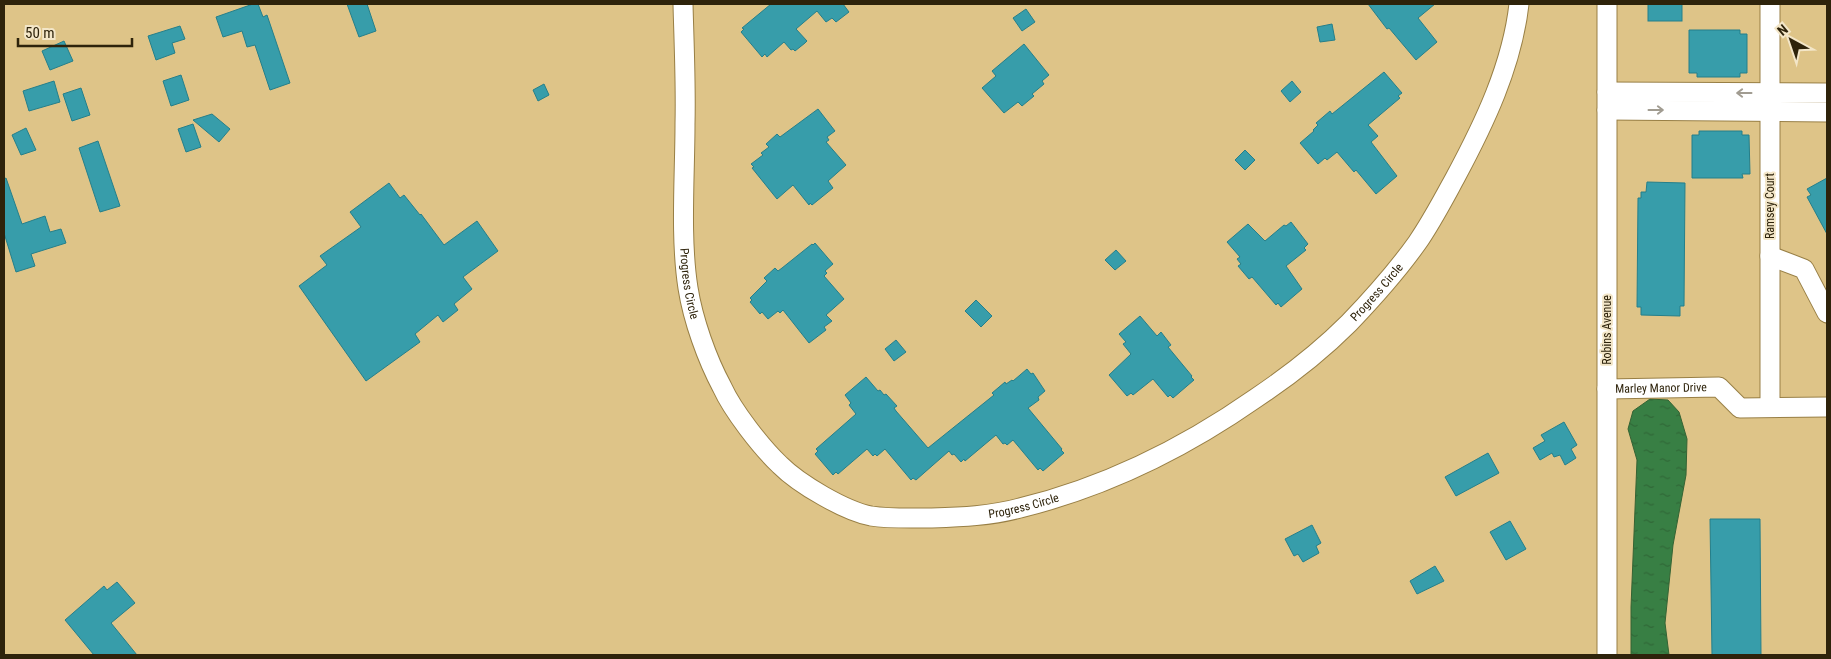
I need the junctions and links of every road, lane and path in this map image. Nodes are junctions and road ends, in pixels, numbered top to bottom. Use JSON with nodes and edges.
{"nodes":[{"id":1,"x":683,"y":4,"type":"edge"},
{"id":2,"x":1519,"y":4,"type":"edge"},
{"id":3,"x":1607,"y":4,"type":"edge"},
{"id":4,"x":1770,"y":4,"type":"edge"},
{"id":5,"x":1827,"y":93,"type":"edge"},
{"id":6,"x":1607,"y":101,"type":"junction"},
{"id":7,"x":1770,"y":102,"type":"junction"},
{"id":8,"x":1827,"y":112,"type":"edge"},
{"id":9,"x":1770,"y":256,"type":"junction"},
{"id":10,"x":1827,"y":313,"type":"edge"},
{"id":11,"x":1607,"y":389,"type":"junction"},
{"id":12,"x":1827,"y":407,"type":"edge"},
{"id":13,"x":1770,"y":408,"type":"junction"},
{"id":14,"x":1607,"y":655,"type":"edge"}],
"edges":[{"from":1,"to":2,"type":"street","name":"Progress Circle"},
{"from":3,"to":6,"type":"street","name":"Robins Avenue"},
{"from":4,"to":7,"type":"street","name":"Ramsey Court"},
{"from":5,"to":7,"type":"street"},
{"from":6,"to":7,"type":"street"},
{"from":6,"to":11,"type":"street","name":"Robins Avenue"},
{"from":7,"to":8,"type":"street"},
{"from":7,"to":9,"type":"street","name":"Ramsey Court"},
{"from":9,"to":10,"type":"street"},
{"from":9,"to":13,"type":"street","name":"Ramsey Court"},
{"from":11,"to":13,"type":"street","name":"Marley Manor Drive"},
{"from":11,"to":14,"type":"street","name":"Robins Avenue"},
{"from":12,"to":13,"type":"street","name":"Marley Manor Drive"}]}
